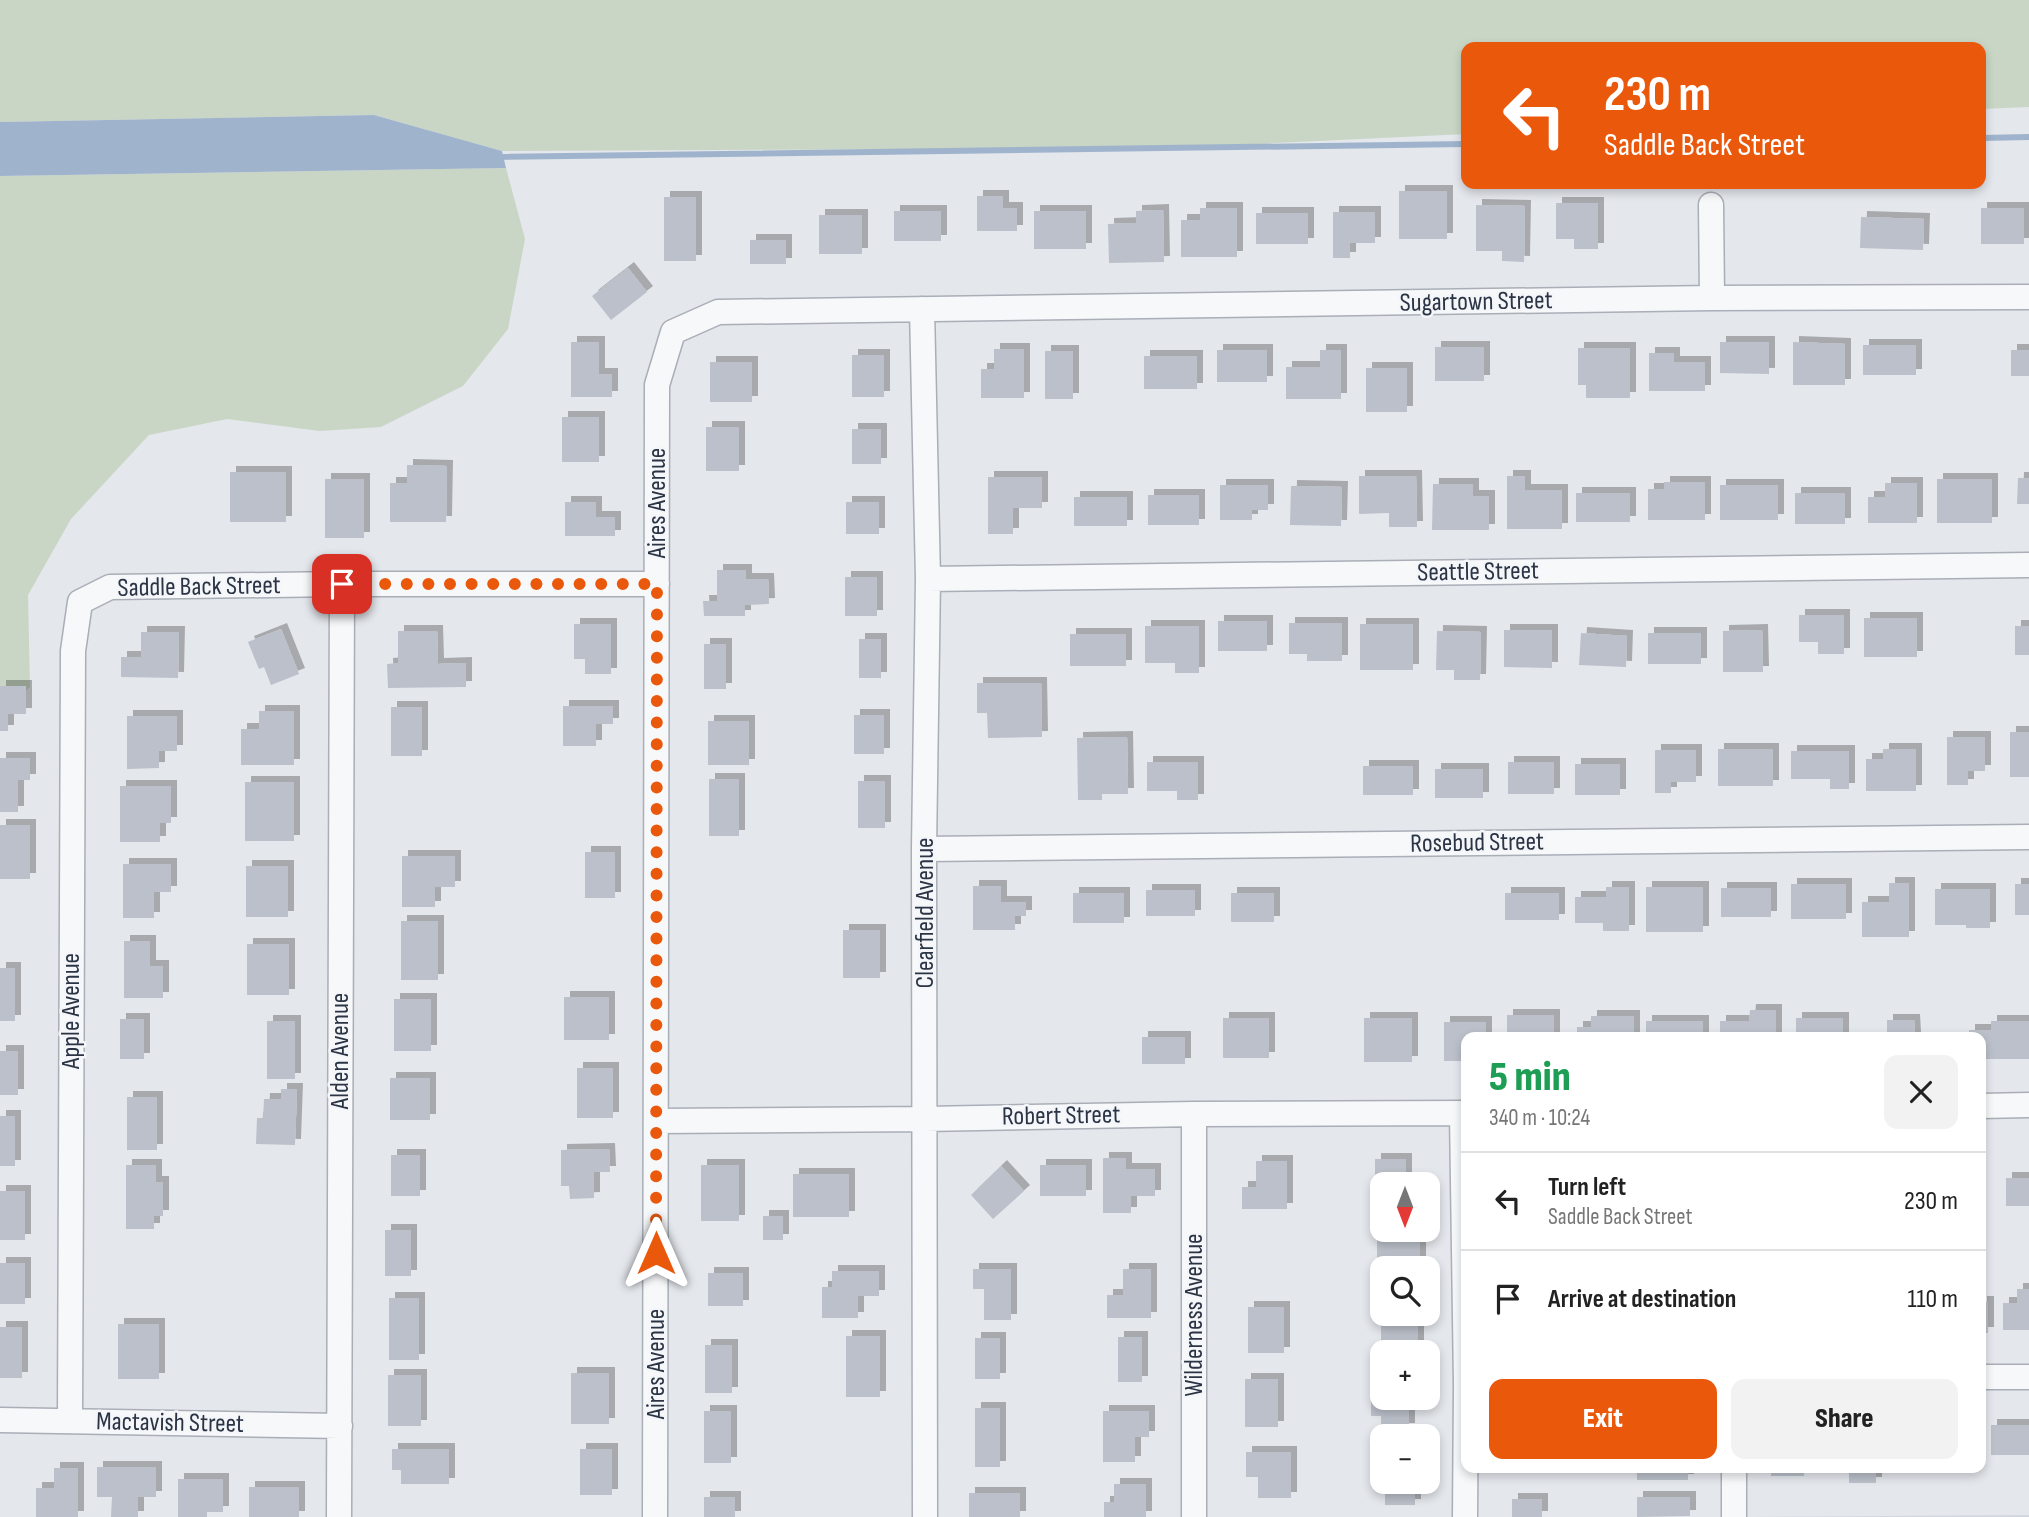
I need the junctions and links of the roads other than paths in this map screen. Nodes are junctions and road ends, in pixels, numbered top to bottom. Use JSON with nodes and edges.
{"nodes":[{"id":1,"x":1711,"y":205,"type":"dead end"},
{"id":2,"x":2029,"y":297,"type":"edge"},
{"id":3,"x":1712,"y":299,"type":"junction"},
{"id":4,"x":922,"y":309,"type":"junction"},
{"id":5,"x":2029,"y":565,"type":"edge"},
{"id":6,"x":928,"y":579,"type":"junction"},
{"id":7,"x":342,"y":584,"type":"junction"},
{"id":8,"x":657,"y":584,"type":"junction"},
{"id":9,"x":80,"y":601,"type":"joint"},
{"id":10,"x":2029,"y":837,"type":"edge"},
{"id":11,"x":924,"y":849,"type":"junction"},
{"id":12,"x":2029,"y":1105,"type":"edge"},
{"id":13,"x":1986,"y":1106,"type":"edge"},
{"id":14,"x":1461,"y":1113,"type":"edge"},
{"id":15,"x":1194,"y":1114,"type":"junction"},
{"id":16,"x":925,"y":1119,"type":"junction"},
{"id":17,"x":656,"y":1121,"type":"junction"},
{"id":18,"x":1986,"y":1377,"type":"edge"},
{"id":19,"x":2029,"y":1377,"type":"edge"},
{"id":20,"x":0,"y":1420,"type":"edge"},
{"id":21,"x":70,"y":1420,"type":"junction"},
{"id":22,"x":340,"y":1426,"type":"junction"},
{"id":23,"x":1465,"y":1473,"type":"edge"},
{"id":24,"x":1734,"y":1473,"type":"edge"},
{"id":25,"x":339,"y":1517,"type":"edge"},
{"id":26,"x":655,"y":1517,"type":"edge"},
{"id":27,"x":925,"y":1517,"type":"edge"},
{"id":28,"x":1194,"y":1517,"type":"edge"},
{"id":29,"x":1465,"y":1517,"type":"edge"},
{"id":30,"x":1734,"y":1517,"type":"edge"}],
"edges":[{"from":1,"to":3,"type":"street"},
{"from":2,"to":3,"type":"street","name":"Sugartown Street"},
{"from":3,"to":4,"type":"street","name":"Sugartown Street"},
{"from":4,"to":6,"type":"street","name":"Clearfield Avenue"},
{"from":4,"to":8,"type":"street","name":"Aires Avenue"},
{"from":5,"to":6,"type":"street","name":"Seattle Street"},
{"from":6,"to":11,"type":"street","name":"Clearfield Avenue"},
{"from":7,"to":8,"type":"street","name":"Saddle Back Street"},
{"from":7,"to":9,"type":"street","name":"Saddle Back Street"},
{"from":7,"to":22,"type":"street","name":"Alden Avenue"},
{"from":8,"to":17,"type":"street","name":"Aires Avenue"},
{"from":9,"to":21,"type":"street","name":"Apple Avenue"},
{"from":10,"to":11,"type":"street","name":"Rosebud Street"},
{"from":11,"to":16,"type":"street","name":"Clearfield Avenue"},
{"from":12,"to":13,"type":"street"},
{"from":14,"to":15,"type":"street","name":"Robert Street"},
{"from":15,"to":16,"type":"street","name":"Robert Street"},
{"from":15,"to":28,"type":"street","name":"Wilderness Avenue"},
{"from":16,"to":17,"type":"street","name":"Robert Street"},
{"from":16,"to":27,"type":"street","name":"Clearfield Avenue"},
{"from":17,"to":26,"type":"street","name":"Aires Avenue"},
{"from":18,"to":19,"type":"street"},
{"from":20,"to":21,"type":"street","name":"Mactavish Street"},
{"from":21,"to":22,"type":"street","name":"Mactavish Street"},
{"from":22,"to":25,"type":"street","name":"Alden Avenue"},
{"from":23,"to":29,"type":"street"},
{"from":24,"to":30,"type":"street"}]}
